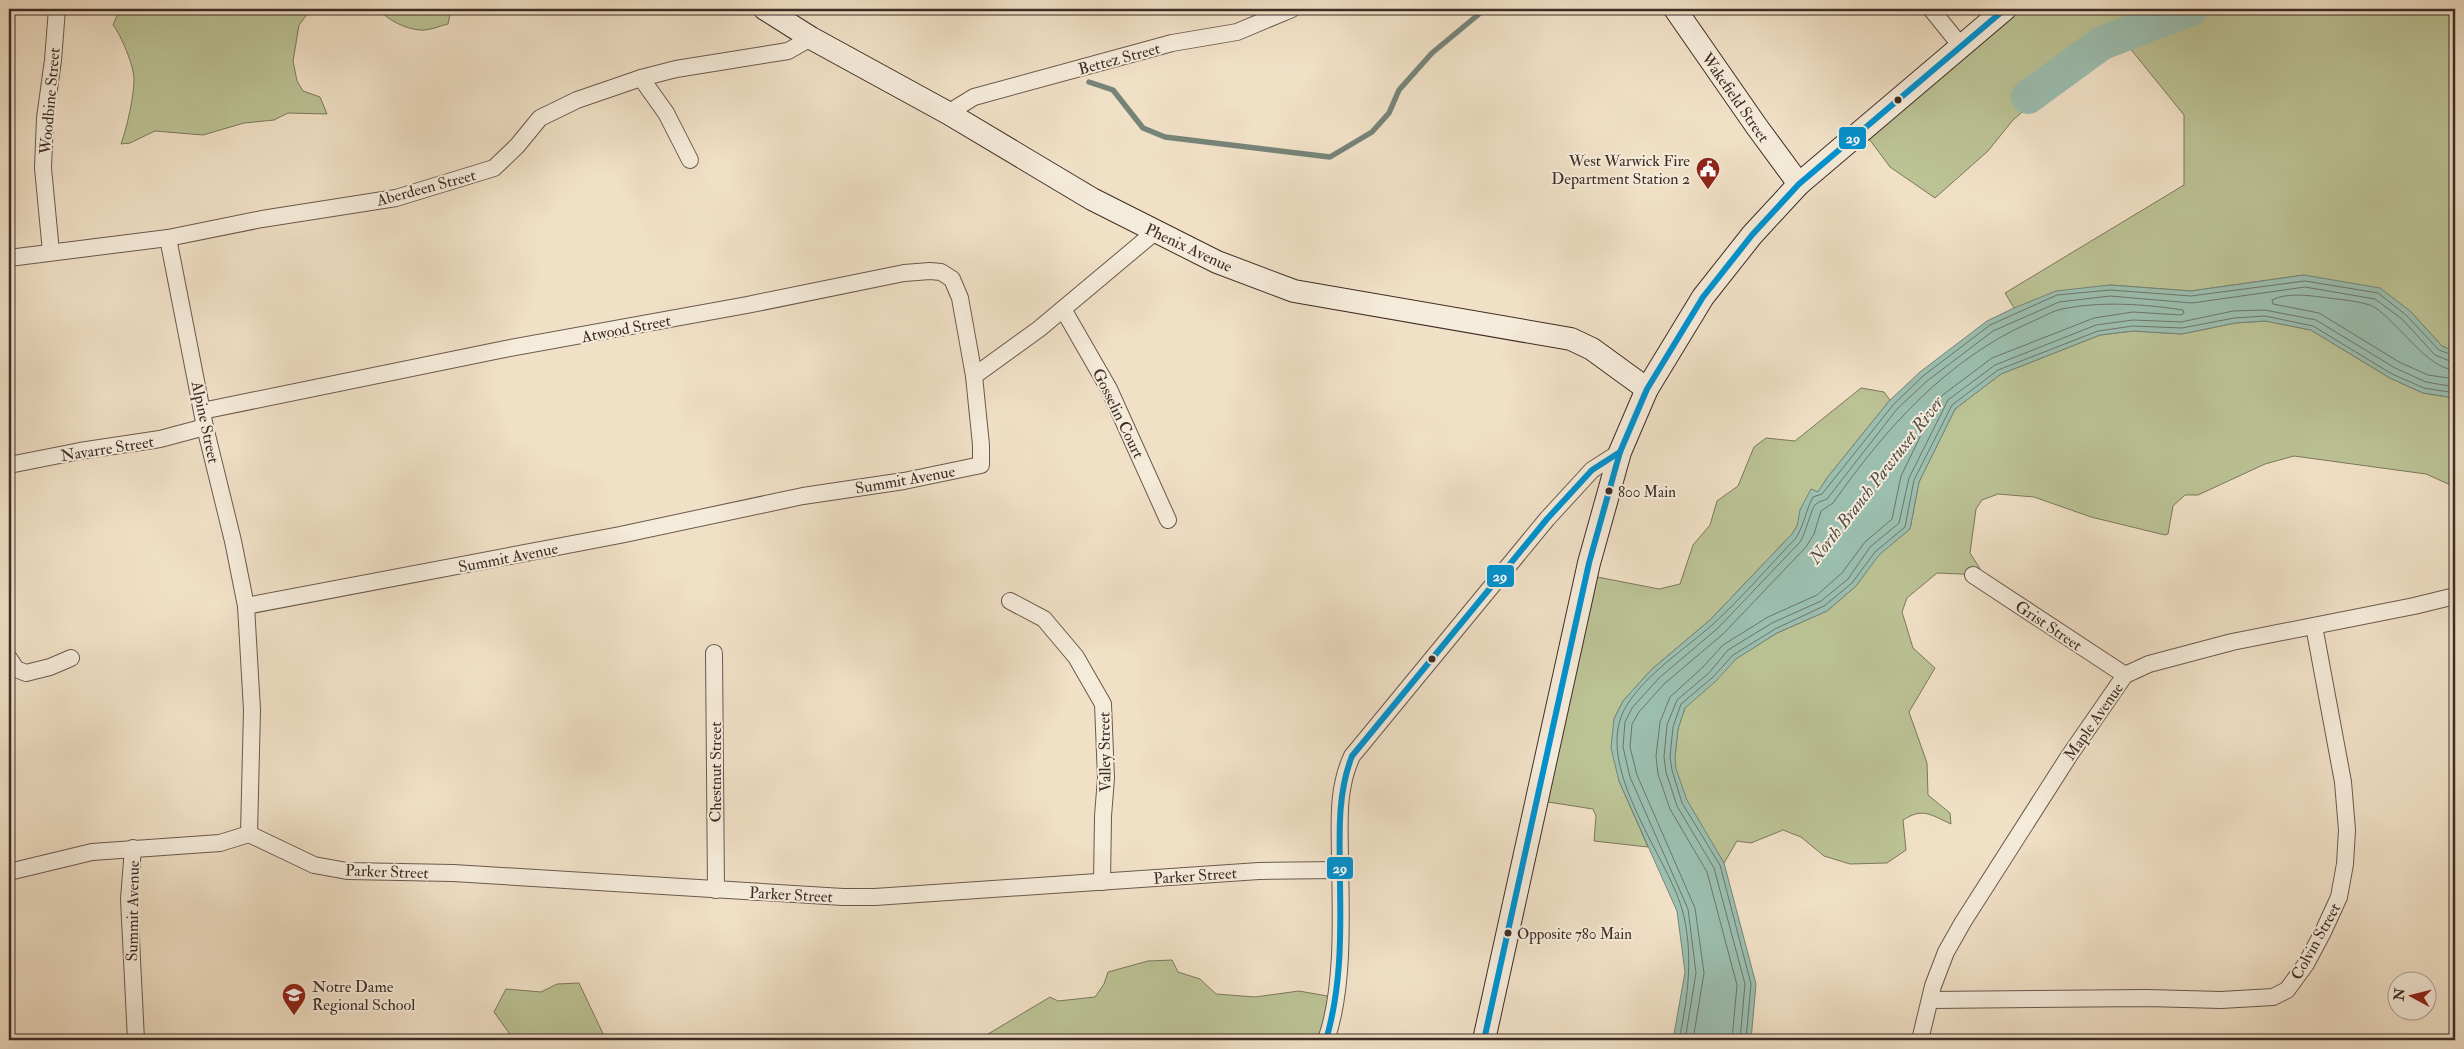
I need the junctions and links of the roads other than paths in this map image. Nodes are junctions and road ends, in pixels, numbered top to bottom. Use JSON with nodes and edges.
{"nodes":[{"id":1,"x":57,"y":9,"type":"edge"},
{"id":2,"x":765,"y":9,"type":"edge"},
{"id":3,"x":1292,"y":9,"type":"edge"},
{"id":4,"x":1675,"y":9,"type":"edge"},
{"id":5,"x":1931,"y":9,"type":"edge"},
{"id":6,"x":2006,"y":9,"type":"edge"},
{"id":7,"x":811,"y":38,"type":"junction"},
{"id":8,"x":1961,"y":46,"type":"junction"},
{"id":9,"x":642,"y":78,"type":"junction"},
{"id":10,"x":948,"y":113,"type":"junction"},
{"id":11,"x":690,"y":160,"type":"dead end"},
{"id":12,"x":1799,"y":184,"type":"junction"},
{"id":13,"x":1156,"y":231,"type":"junction"},
{"id":14,"x":168,"y":238,"type":"junction"},
{"id":15,"x":51,"y":252,"type":"junction"},
{"id":16,"x":9,"y":258,"type":"edge"},
{"id":17,"x":1063,"y":309,"type":"junction"},
{"id":18,"x":974,"y":376,"type":"junction"},
{"id":19,"x":1647,"y":390,"type":"junction"},
{"id":20,"x":202,"y":411,"type":"junction"},
{"id":21,"x":205,"y":427,"type":"junction"},
{"id":22,"x":1620,"y":452,"type":"junction"},
{"id":23,"x":9,"y":465,"type":"edge"},
{"id":24,"x":1168,"y":520,"type":"dead end"},
{"id":25,"x":1973,"y":575,"type":"dead end"},
{"id":26,"x":2455,"y":596,"type":"edge"},
{"id":27,"x":1010,"y":601,"type":"dead end"},
{"id":28,"x":246,"y":606,"type":"junction"},
{"id":29,"x":2314,"y":626,"type":"junction"},
{"id":30,"x":714,"y":653,"type":"dead end"},
{"id":31,"x":9,"y":658,"type":"edge"},
{"id":32,"x":71,"y":658,"type":"dead end"},
{"id":33,"x":2125,"y":675,"type":"junction"},
{"id":34,"x":249,"y":834,"type":"junction"},
{"id":35,"x":133,"y":848,"type":"junction"},
{"id":36,"x":1340,"y":870,"type":"junction"},
{"id":37,"x":9,"y":872,"type":"edge"},
{"id":38,"x":1102,"y":882,"type":"junction"},
{"id":39,"x":716,"y":890,"type":"junction"},
{"id":40,"x":1931,"y":1000,"type":"junction"},
{"id":41,"x":136,"y":1040,"type":"edge"},
{"id":42,"x":1326,"y":1040,"type":"edge"},
{"id":43,"x":1484,"y":1040,"type":"edge"},
{"id":44,"x":1920,"y":1040,"type":"edge"}],
"edges":[{"from":1,"to":15,"type":"street","name":"Woodbine Street"},
{"from":2,"to":7,"type":"main road","name":"Phenix Avenue"},
{"from":3,"to":10,"type":"street","name":"Bettez Street"},
{"from":4,"to":12,"type":"main road","name":"Wakefield Street"},
{"from":5,"to":8,"type":"street"},
{"from":6,"to":8,"type":"main road"},
{"from":7,"to":9,"type":"street","name":"Aberdeen Street"},
{"from":7,"to":10,"type":"main road","name":"Phenix Avenue"},
{"from":8,"to":12,"type":"main road"},
{"from":9,"to":11,"type":"street"},
{"from":9,"to":14,"type":"street","name":"Aberdeen Street"},
{"from":10,"to":13,"type":"main road","name":"Phenix Avenue"},
{"from":12,"to":19,"type":"main road"},
{"from":13,"to":17,"type":"street"},
{"from":13,"to":19,"type":"main road","name":"Phenix Avenue"},
{"from":14,"to":15,"type":"street","name":"Aberdeen Street"},
{"from":14,"to":20,"type":"street","name":"Alpine Street"},
{"from":15,"to":16,"type":"street","name":"Aberdeen Street"},
{"from":17,"to":18,"type":"street"},
{"from":17,"to":24,"type":"street","name":"Gosselin Court"},
{"from":18,"to":20,"type":"street","name":"Atwood Street"},
{"from":18,"to":28,"type":"street","name":"Summit Avenue"},
{"from":19,"to":22,"type":"main road"},
{"from":20,"to":21,"type":"street","name":"Alpine Street"},
{"from":21,"to":23,"type":"street","name":"Navarre Street"},
{"from":21,"to":28,"type":"street","name":"Alpine Street"},
{"from":22,"to":36,"type":"street"},
{"from":22,"to":43,"type":"main road"},
{"from":25,"to":33,"type":"street","name":"Grist Street"},
{"from":26,"to":29,"type":"street","name":"Maple Avenue"},
{"from":27,"to":38,"type":"street","name":"Valley Street"},
{"from":28,"to":34,"type":"street"},
{"from":29,"to":33,"type":"street","name":"Maple Avenue"},
{"from":29,"to":40,"type":"street","name":"Colvin Street"},
{"from":30,"to":39,"type":"street","name":"Chestnut Street"},
{"from":31,"to":32,"type":"street"},
{"from":33,"to":40,"type":"street","name":"Maple Avenue"},
{"from":34,"to":35,"type":"street","name":"Summit Avenue"},
{"from":34,"to":39,"type":"street","name":"Parker Street"},
{"from":35,"to":37,"type":"street"},
{"from":35,"to":41,"type":"street","name":"Summit Avenue"},
{"from":36,"to":38,"type":"street","name":"Parker Street"},
{"from":36,"to":42,"type":"street"},
{"from":38,"to":39,"type":"street","name":"Parker Street"},
{"from":40,"to":44,"type":"street","name":"Maple Avenue"}]}
